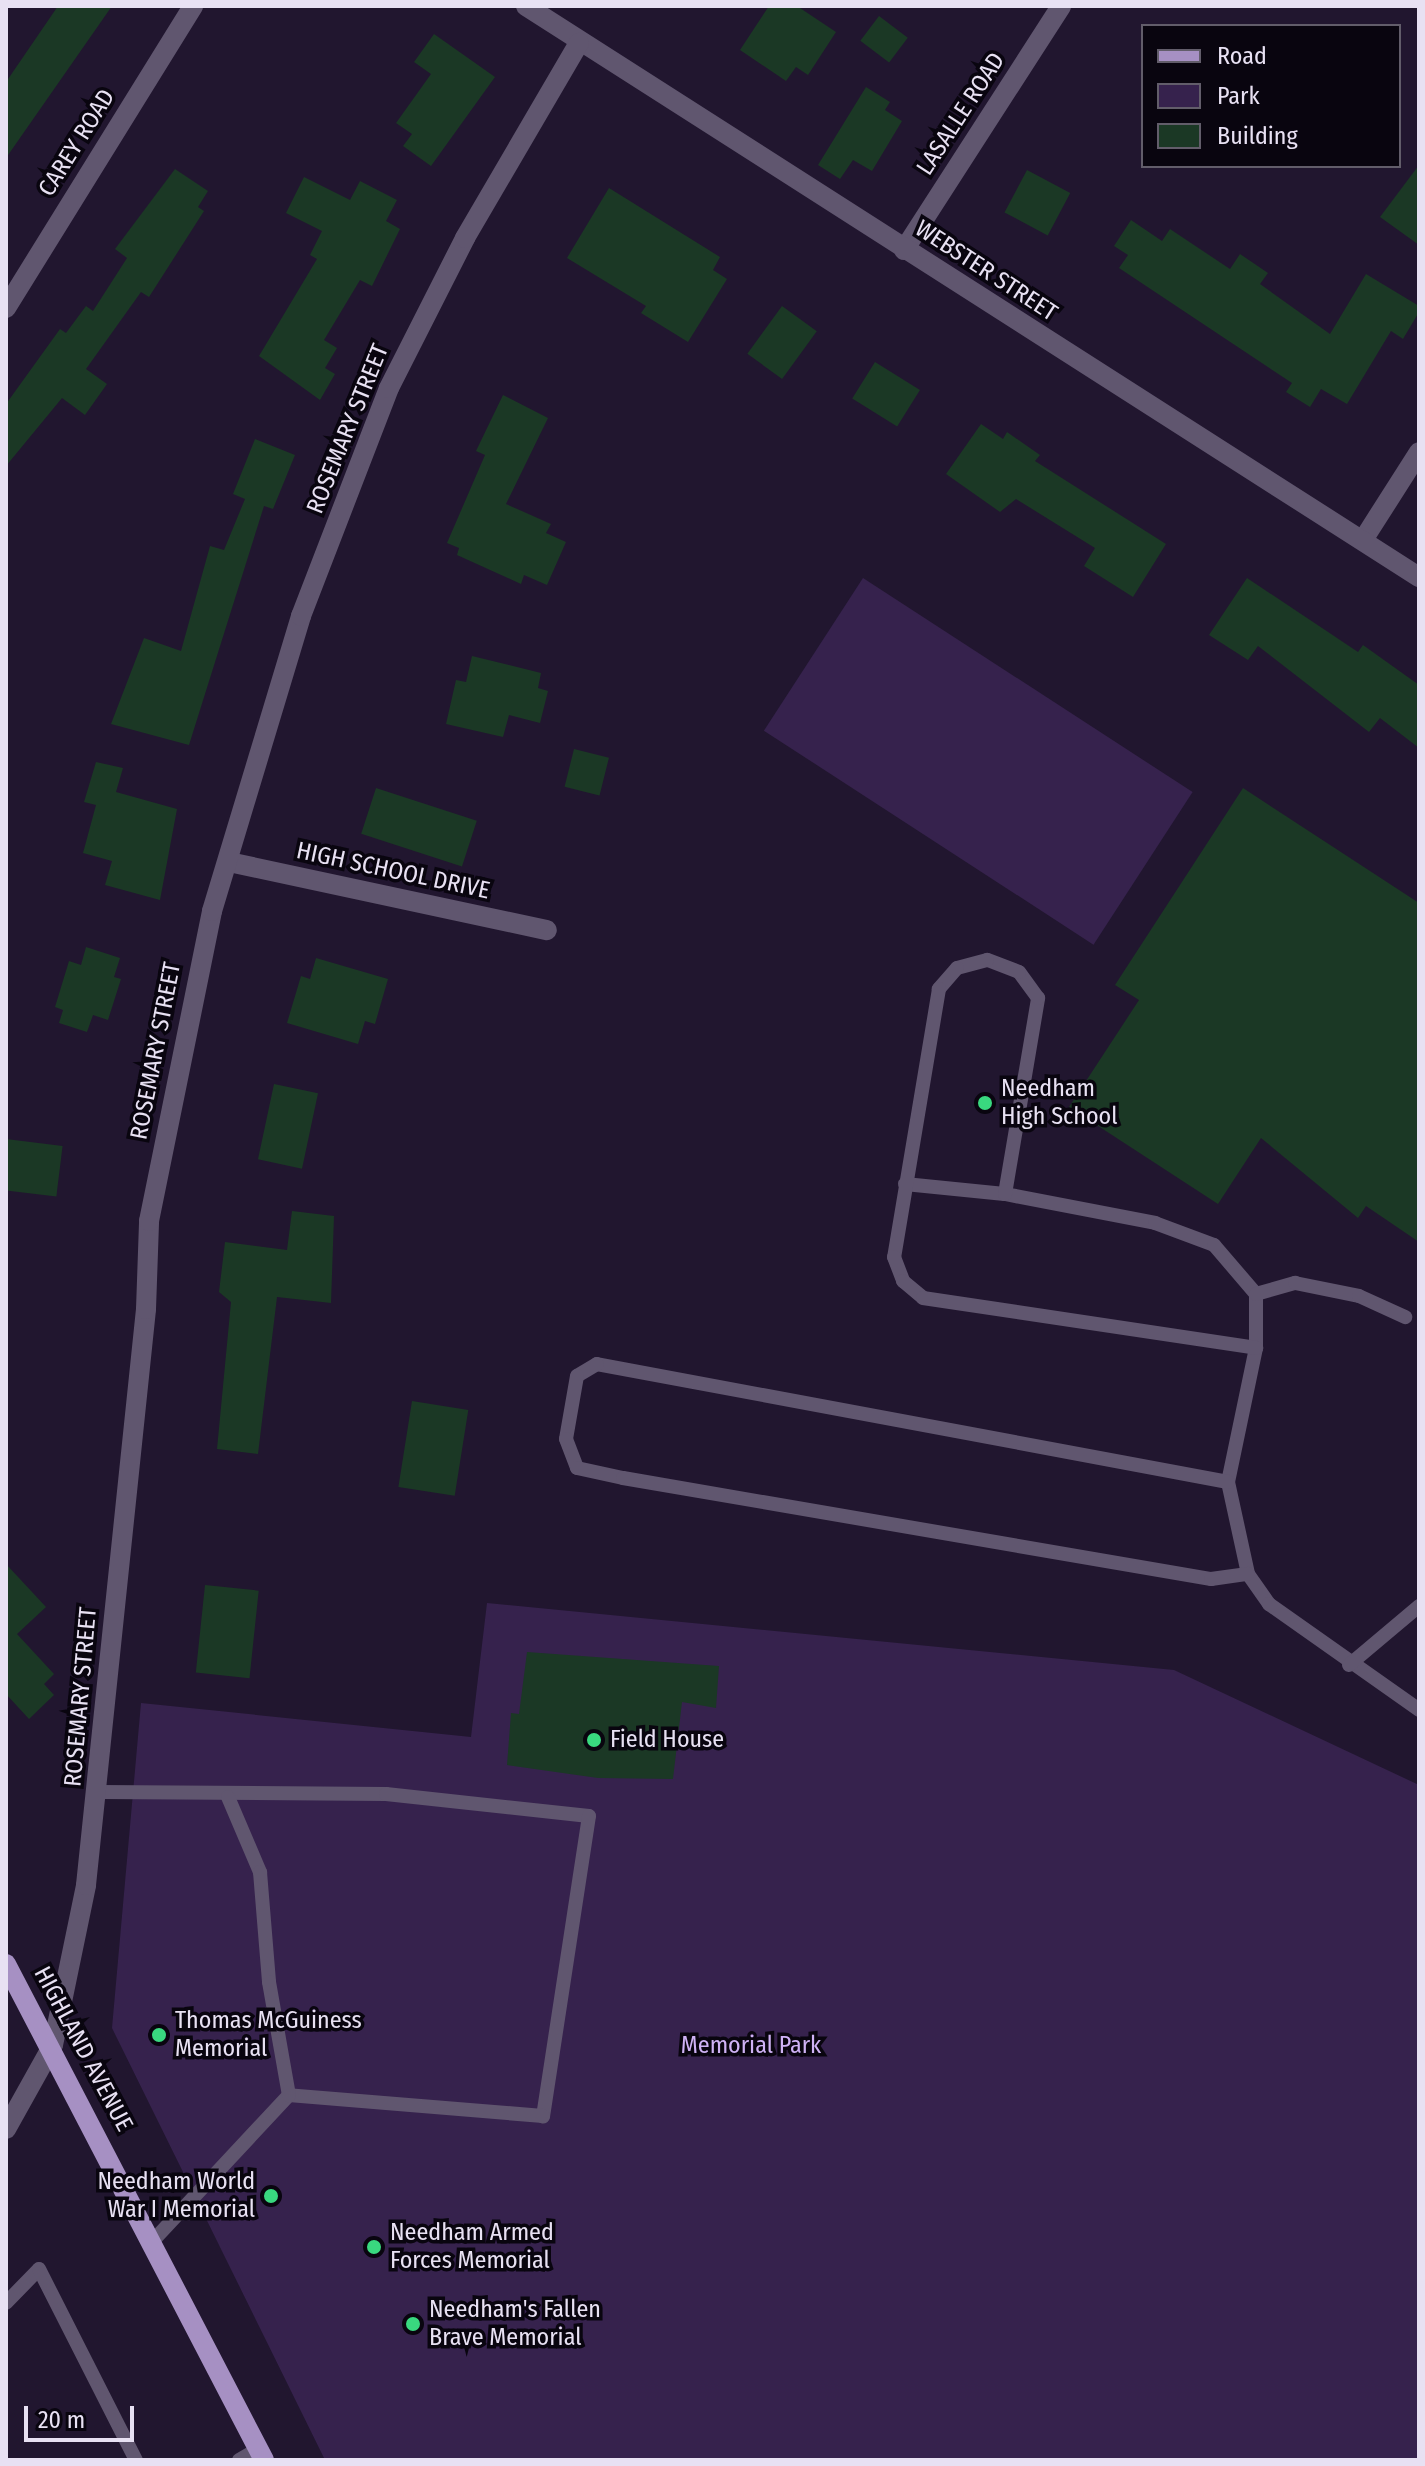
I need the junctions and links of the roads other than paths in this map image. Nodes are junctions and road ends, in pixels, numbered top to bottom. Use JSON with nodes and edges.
{"nodes":[{"id":1,"x":193,"y":6,"type":"edge"},
{"id":2,"x":526,"y":6,"type":"edge"},
{"id":3,"x":1061,"y":6,"type":"edge"},
{"id":4,"x":579,"y":43,"type":"junction"},
{"id":5,"x":904,"y":250,"type":"junction"},
{"id":6,"x":6,"y":308,"type":"edge"},
{"id":7,"x":1419,"y":452,"type":"edge"},
{"id":8,"x":1363,"y":540,"type":"junction"},
{"id":9,"x":1419,"y":577,"type":"edge"},
{"id":10,"x":229,"y":862,"type":"junction"},
{"id":11,"x":547,"y":930,"type":"dead end"},
{"id":12,"x":905,"y":1184,"type":"junction"},
{"id":13,"x":1005,"y":1194,"type":"junction"},
{"id":14,"x":1256,"y":1294,"type":"junction"},
{"id":15,"x":1405,"y":1317,"type":"dead end"},
{"id":16,"x":1256,"y":1348,"type":"junction"},
{"id":17,"x":1228,"y":1482,"type":"junction"},
{"id":18,"x":1248,"y":1574,"type":"junction"},
{"id":19,"x":1419,"y":1606,"type":"edge"},
{"id":20,"x":1349,"y":1665,"type":"junction"},
{"id":21,"x":1419,"y":1710,"type":"edge"},
{"id":22,"x":99,"y":1792,"type":"junction"},
{"id":23,"x":228,"y":1797,"type":"junction"},
{"id":24,"x":6,"y":1964,"type":"edge"},
{"id":25,"x":53,"y":2045,"type":"junction"},
{"id":26,"x":289,"y":2095,"type":"junction"},
{"id":27,"x":6,"y":2129,"type":"edge"},
{"id":28,"x":154,"y":2240,"type":"junction"},
{"id":29,"x":6,"y":2303,"type":"edge"},
{"id":30,"x":261,"y":2454,"type":"edge"},
{"id":31,"x":136,"y":2460,"type":"edge"},
{"id":32,"x":239,"y":2460,"type":"edge"}],
"edges":[{"from":1,"to":6,"type":"street","name":"CAREY ROAD"},
{"from":2,"to":4,"type":"street","name":"WEBSTER STREET"},
{"from":3,"to":5,"type":"street","name":"LASALLE ROAD"},
{"from":4,"to":5,"type":"street","name":"WEBSTER STREET"},
{"from":4,"to":10,"type":"street","name":"ROSEMARY STREET"},
{"from":5,"to":8,"type":"street","name":"WEBSTER STREET"},
{"from":7,"to":8,"type":"street"},
{"from":8,"to":9,"type":"street","name":"WEBSTER STREET"},
{"from":10,"to":11,"type":"street","name":"HIGH SCHOOL DRIVE"},
{"from":10,"to":22,"type":"street","name":"ROSEMARY STREET"},
{"from":12,"to":13,"type":"lane"},
{"from":12,"to":13,"type":"lane"},
{"from":12,"to":16,"type":"lane"},
{"from":13,"to":14,"type":"lane"},
{"from":14,"to":15,"type":"lane"},
{"from":14,"to":16,"type":"lane"},
{"from":16,"to":17,"type":"lane"},
{"from":17,"to":18,"type":"lane"},
{"from":17,"to":18,"type":"lane"},
{"from":18,"to":20,"type":"lane"},
{"from":19,"to":20,"type":"lane"},
{"from":20,"to":21,"type":"lane"},
{"from":22,"to":23,"type":"lane"},
{"from":22,"to":25,"type":"street","name":"ROSEMARY STREET"},
{"from":23,"to":26,"type":"lane"},
{"from":23,"to":26,"type":"lane"},
{"from":24,"to":25,"type":"main road","name":"HIGHLAND AVENUE"},
{"from":25,"to":27,"type":"street","name":"ROSEMARY STREET"},
{"from":25,"to":28,"type":"main road","name":"HIGHLAND AVENUE"},
{"from":26,"to":28,"type":"lane"},
{"from":28,"to":30,"type":"main road","name":"HIGHLAND AVENUE"},
{"from":29,"to":31,"type":"lane"},
{"from":30,"to":32,"type":"lane"}]}
